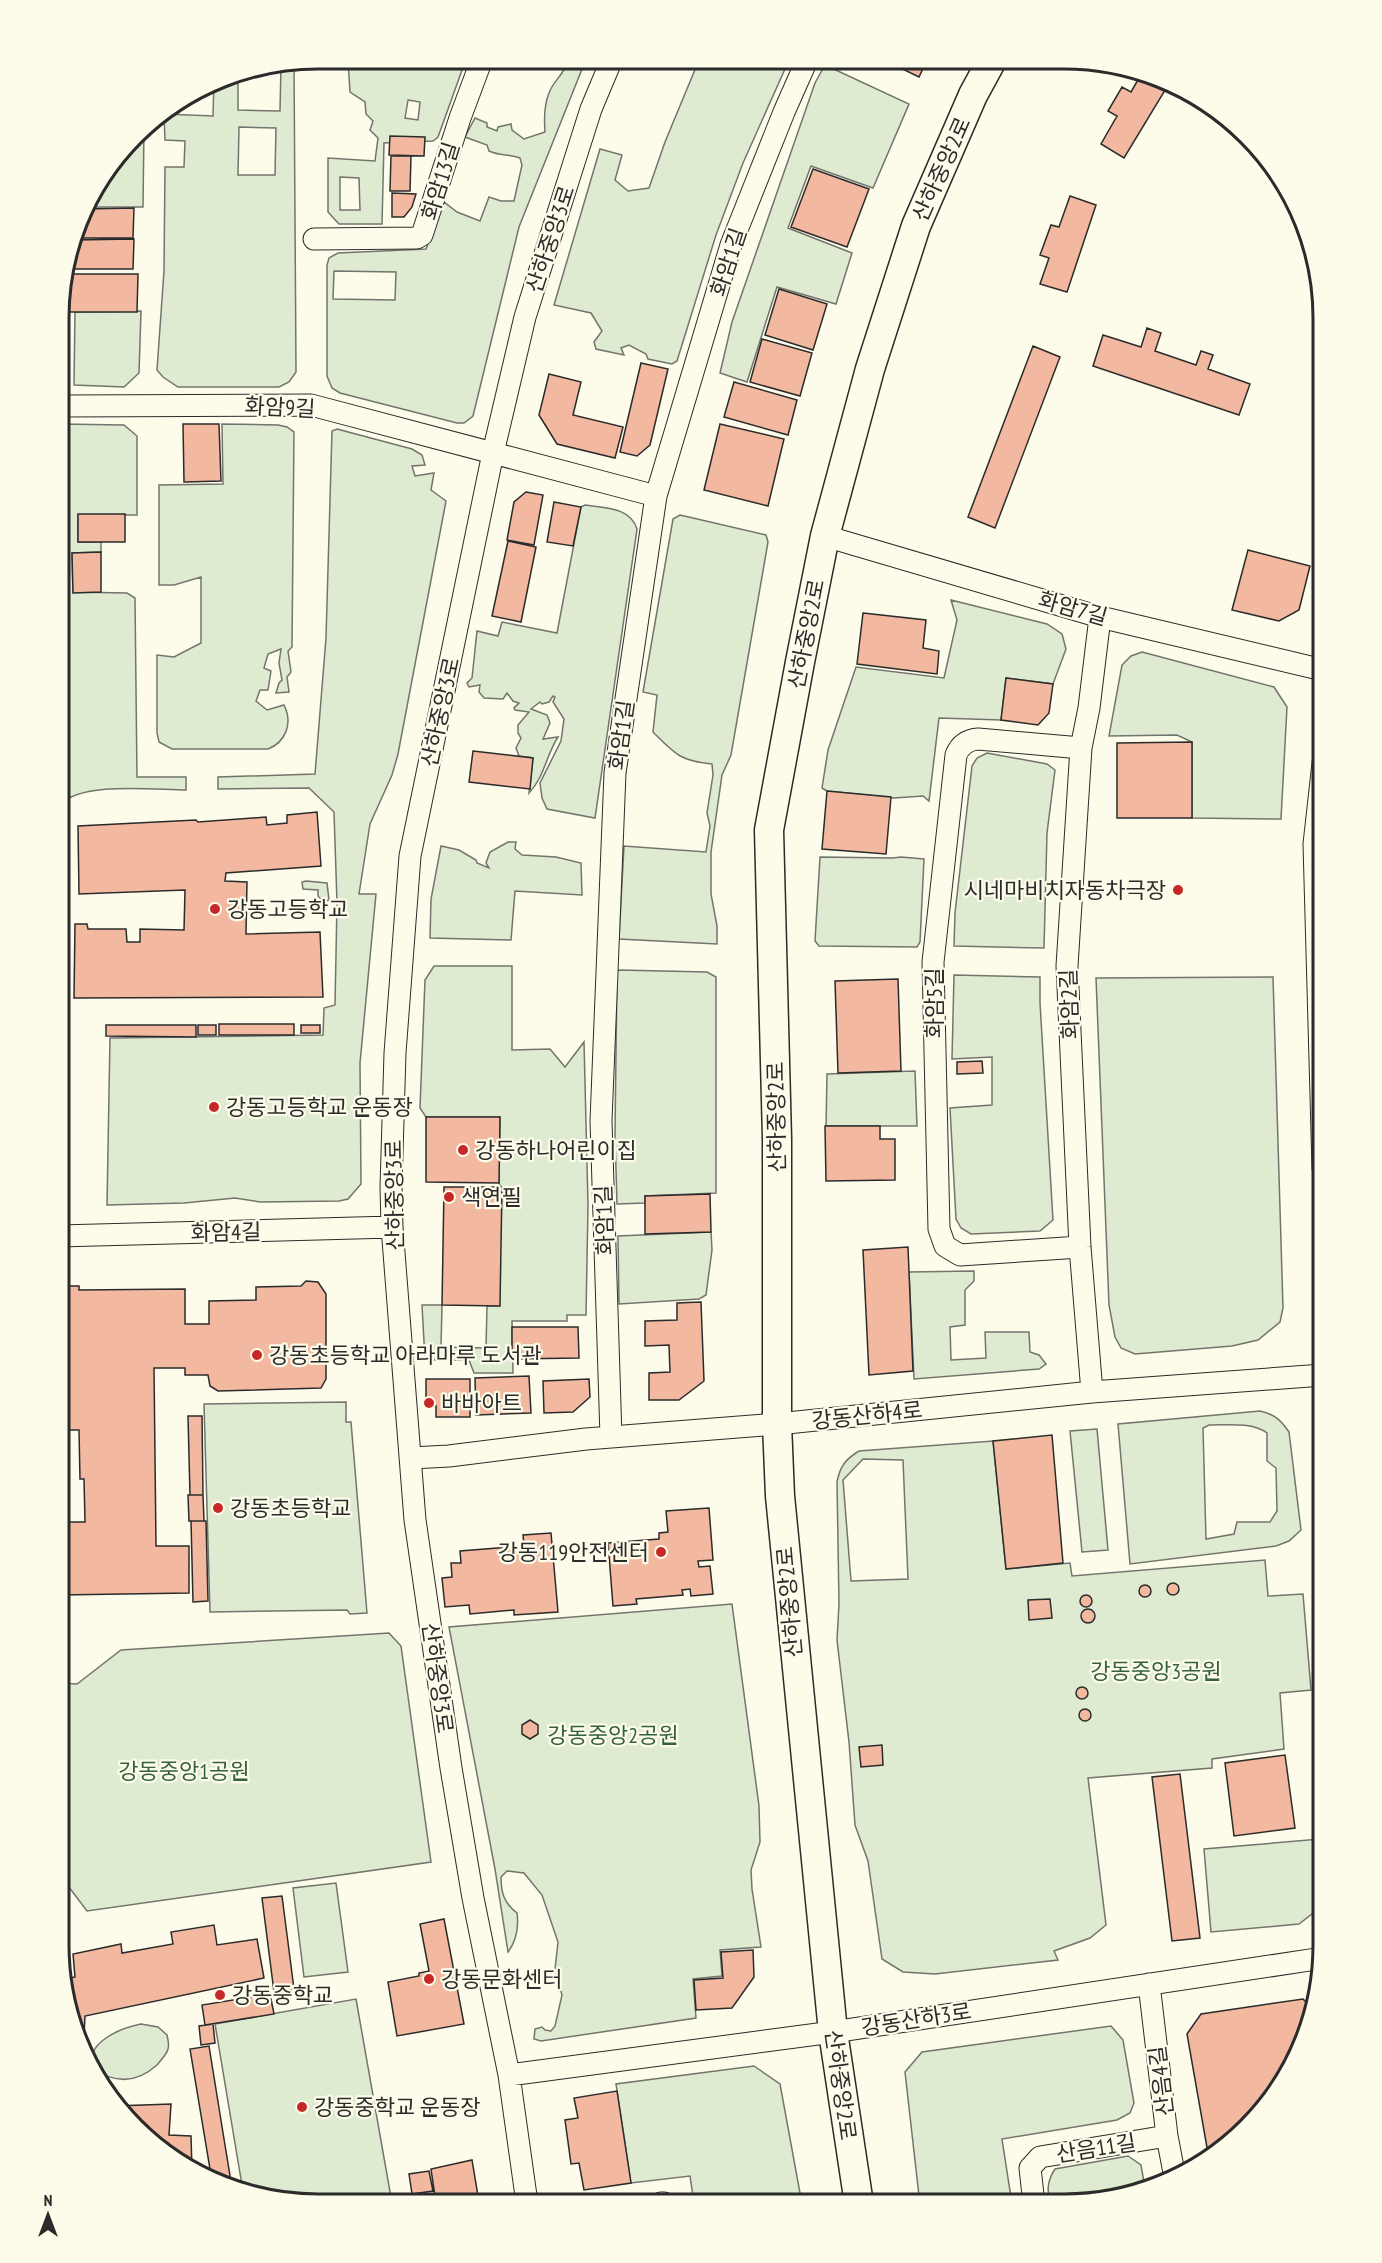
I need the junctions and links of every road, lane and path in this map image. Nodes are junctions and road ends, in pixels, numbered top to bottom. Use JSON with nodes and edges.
{"nodes":[{"id":1,"x":478,"y":69,"type":"edge"},
{"id":2,"x":608,"y":69,"type":"edge"},
{"id":3,"x":803,"y":69,"type":"edge"},
{"id":4,"x":987,"y":69,"type":"edge"},
{"id":5,"x":314,"y":239,"type":"dead end"},
{"id":6,"x":69,"y":406,"type":"edge"},
{"id":7,"x":493,"y":453,"type":"junction"},
{"id":8,"x":656,"y":496,"type":"junction"},
{"id":9,"x":825,"y":536,"type":"junction"},
{"id":10,"x":1100,"y":617,"type":"junction"},
{"id":11,"x":1313,"y":668,"type":"edge"},
{"id":12,"x":1081,"y":748,"type":"junction"},
{"id":13,"x":393,"y":1227,"type":"junction"},
{"id":14,"x":69,"y":1236,"type":"edge"},
{"id":15,"x":1080,"y":1247,"type":"junction"},
{"id":16,"x":1313,"y":1376,"type":"edge"},
{"id":17,"x":1092,"y":1392,"type":"junction"},
{"id":18,"x":777,"y":1424,"type":"junction"},
{"id":19,"x":611,"y":1437,"type":"junction"},
{"id":20,"x":411,"y":1458,"type":"junction"},
{"id":21,"x":1312,"y":1960,"type":"edge"},
{"id":22,"x":1149,"y":1984,"type":"junction"},
{"id":23,"x":833,"y":2032,"type":"junction"},
{"id":24,"x":508,"y":2075,"type":"junction"},
{"id":25,"x":1167,"y":2136,"type":"junction"},
{"id":26,"x":1173,"y":2168,"type":"edge"},
{"id":27,"x":526,"y":2194,"type":"edge"},
{"id":28,"x":857,"y":2194,"type":"edge"},
{"id":29,"x":1033,"y":2194,"type":"edge"}],
"edges":[{"from":1,"to":5,"type":"street","name":"화암13길"},
{"from":2,"to":7,"type":"street","name":"산하중앙3로"},
{"from":3,"to":8,"type":"street","name":"화암1길"},
{"from":4,"to":9,"type":"main road","name":"산하중앙2로"},
{"from":6,"to":7,"type":"street","name":"화암9길"},
{"from":7,"to":8,"type":"street","name":"화암9길"},
{"from":7,"to":13,"type":"street","name":"산하중앙3로"},
{"from":8,"to":19,"type":"street","name":"화암1길"},
{"from":9,"to":10,"type":"street","name":"화암7길"},
{"from":9,"to":18,"type":"main road","name":"산하중앙2로"},
{"from":10,"to":11,"type":"street","name":"화암7길"},
{"from":10,"to":12,"type":"street","name":"화암2길"},
{"from":12,"to":15,"type":"street","name":"화암2길"},
{"from":12,"to":15,"type":"street","name":"화암5길"},
{"from":13,"to":14,"type":"street","name":"화암4길"},
{"from":13,"to":20,"type":"street","name":"산하중앙3로"},
{"from":15,"to":17,"type":"street","name":"화암2길"},
{"from":16,"to":17,"type":"street","name":"강동산하4로"},
{"from":17,"to":18,"type":"street","name":"강동산하4로"},
{"from":18,"to":19,"type":"street","name":"강동산하4로"},
{"from":18,"to":23,"type":"main road","name":"산하중앙2로"},
{"from":19,"to":20,"type":"street","name":"강동산하4로"},
{"from":20,"to":24,"type":"street","name":"산하중앙3로"},
{"from":21,"to":22,"type":"street","name":"강동산하3로"},
{"from":22,"to":23,"type":"street","name":"강동산하3로"},
{"from":22,"to":25,"type":"street","name":"산음4길"},
{"from":23,"to":24,"type":"street","name":"강동산하3로"},
{"from":23,"to":28,"type":"main road","name":"산하중앙2로"},
{"from":24,"to":27,"type":"street","name":"산하중앙3로"},
{"from":25,"to":26,"type":"street","name":"산음4길"},
{"from":25,"to":29,"type":"street","name":"산음11길"}]}
